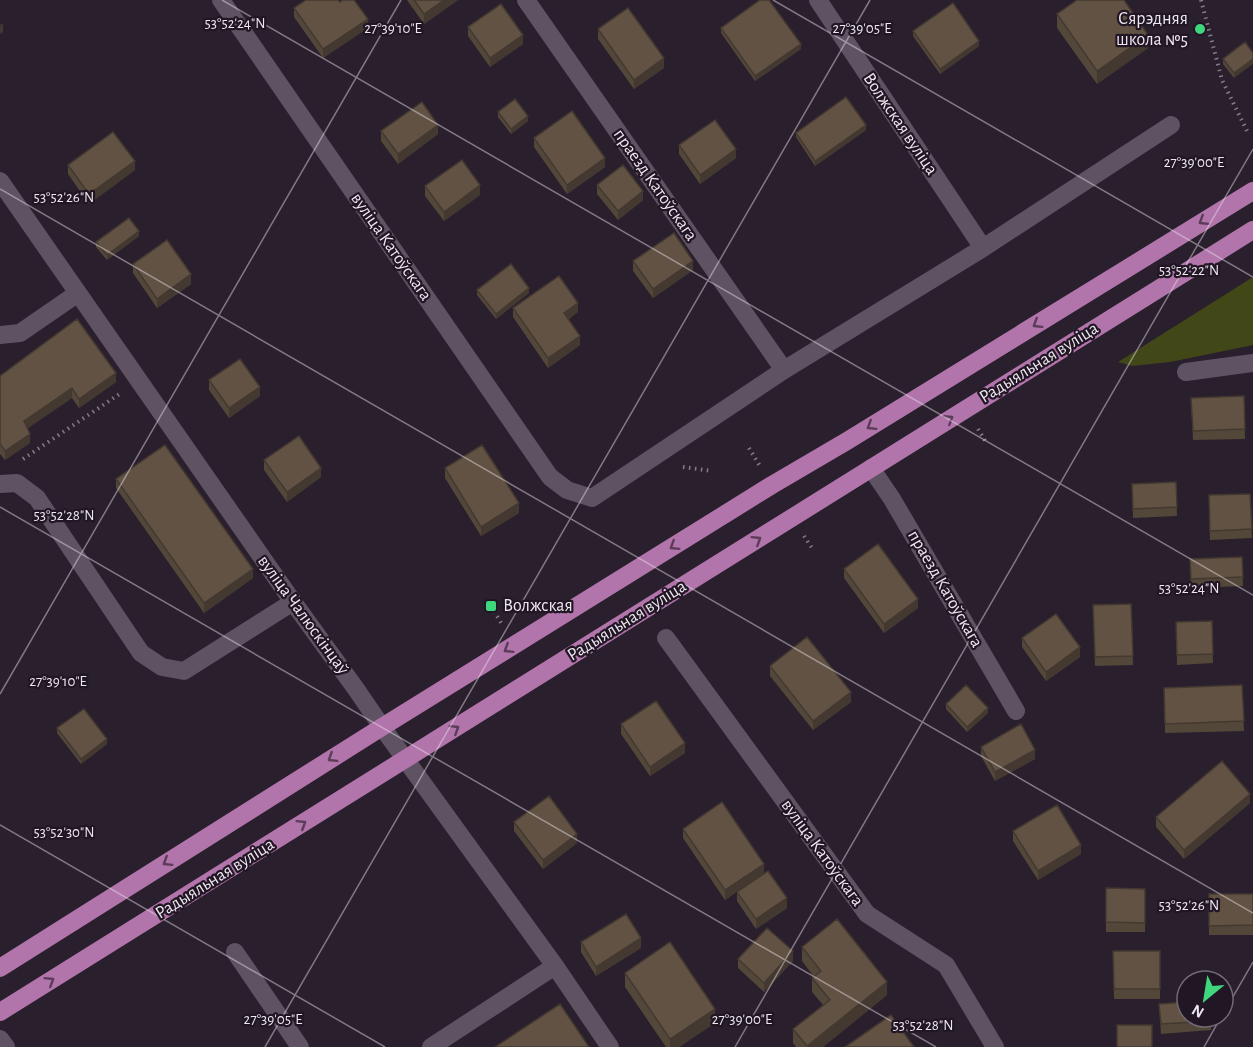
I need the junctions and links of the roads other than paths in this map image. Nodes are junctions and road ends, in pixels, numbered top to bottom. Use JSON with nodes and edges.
{"nodes":[{"id":1,"x":221,"y":0,"type":"edge"},
{"id":2,"x":526,"y":0,"type":"edge"},
{"id":3,"x":818,"y":0,"type":"edge"},
{"id":4,"x":1171,"y":125,"type":"dead end"},
{"id":5,"x":0,"y":181,"type":"edge"},
{"id":6,"x":1253,"y":191,"type":"edge"},
{"id":7,"x":1253,"y":230,"type":"edge"},
{"id":8,"x":982,"y":248,"type":"junction"},
{"id":9,"x":78,"y":293,"type":"junction"},
{"id":10,"x":0,"y":335,"type":"edge"},
{"id":11,"x":1253,"y":363,"type":"edge"},
{"id":12,"x":784,"y":370,"type":"junction"},
{"id":13,"x":1186,"y":372,"type":"dead end"},
{"id":14,"x":871,"y":468,"type":"junction"},
{"id":15,"x":0,"y":484,"type":"edge"},
{"id":16,"x":293,"y":602,"type":"junction"},
{"id":17,"x":666,"y":638,"type":"dead end"},
{"id":18,"x":1016,"y":711,"type":"dead end"},
{"id":19,"x":381,"y":727,"type":"junction"},
{"id":20,"x":406,"y":760,"type":"junction"},
{"id":21,"x":235,"y":952,"type":"dead end"},
{"id":22,"x":555,"y":966,"type":"junction"},
{"id":23,"x":0,"y":968,"type":"edge"},
{"id":24,"x":0,"y":1012,"type":"edge"},
{"id":25,"x":0,"y":1039,"type":"edge"},
{"id":26,"x":6,"y":1047,"type":"edge"},
{"id":27,"x":300,"y":1047,"type":"edge"},
{"id":28,"x":431,"y":1047,"type":"edge"},
{"id":29,"x":610,"y":1047,"type":"edge"},
{"id":30,"x":995,"y":1047,"type":"edge"}],
"edges":[{"from":1,"to":12,"type":"street","name":"вуліца Катоўскага"},
{"from":2,"to":12,"type":"street","name":"праезд Катоўскага"},
{"from":3,"to":8,"type":"street","name":"Волжская вуліца"},
{"from":4,"to":8,"type":"street"},
{"from":5,"to":9,"type":"street","name":"вуліца Чалюскінцаў"},
{"from":6,"to":19,"type":"main road","name":"Радыяльная вуліца","one_way":true},
{"from":14,"to":7,"type":"main road","name":"Радыяльная вуліца","one_way":true},
{"from":8,"to":12,"type":"street"},
{"from":9,"to":10,"type":"street"},
{"from":9,"to":16,"type":"street","name":"вуліца Чалюскінцаў"},
{"from":11,"to":13,"type":"street"},
{"from":14,"to":18,"type":"street","name":"праезд Катоўскага"},
{"from":20,"to":14,"type":"main road","name":"Радыяльная вуліца","one_way":true},
{"from":15,"to":16,"type":"street"},
{"from":16,"to":19,"type":"street","name":"вуліца Чалюскінцаў"},
{"from":17,"to":30,"type":"street","name":"вуліца Катоўскага"},
{"from":19,"to":20,"type":"street","name":"вуліца Чалюскінцаў"},
{"from":19,"to":23,"type":"main road","name":"Радыяльная вуліца","one_way":true},
{"from":20,"to":22,"type":"street","name":"вуліца Чалюскінцаў"},
{"from":24,"to":20,"type":"main road","name":"Радыяльная вуліца","one_way":true},
{"from":21,"to":27,"type":"street"},
{"from":22,"to":28,"type":"street"},
{"from":22,"to":29,"type":"street","name":"вуліца Чалюскінцаў"},
{"from":25,"to":26,"type":"street"}]}
